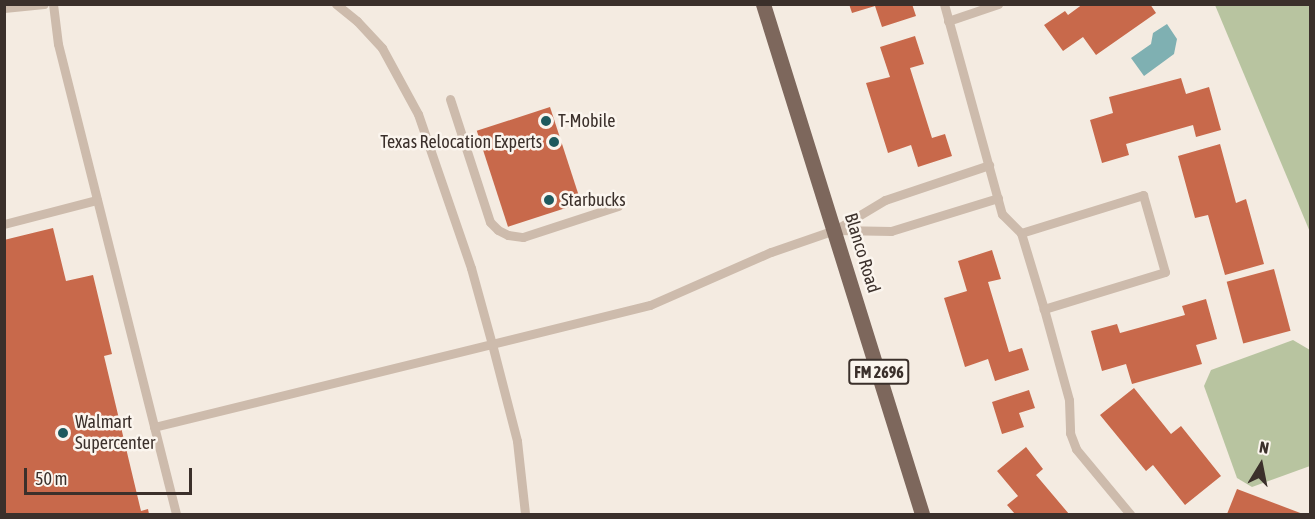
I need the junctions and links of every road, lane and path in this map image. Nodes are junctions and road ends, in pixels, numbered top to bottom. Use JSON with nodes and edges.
{"nodes":[{"id":1,"x":44,"y":4,"type":"edge"},
{"id":2,"x":53,"y":4,"type":"edge"},
{"id":3,"x":336,"y":4,"type":"edge"},
{"id":4,"x":763,"y":4,"type":"edge"},
{"id":5,"x":944,"y":4,"type":"edge"},
{"id":6,"x":998,"y":4,"type":"edge"},
{"id":7,"x":4,"y":8,"type":"edge"},
{"id":8,"x":948,"y":21,"type":"junction"},
{"id":9,"x":450,"y":99,"type":"dead end"},
{"id":10,"x":989,"y":165,"type":"junction"},
{"id":11,"x":998,"y":198,"type":"junction"},
{"id":12,"x":97,"y":201,"type":"junction"},
{"id":13,"x":618,"y":206,"type":"dead end"},
{"id":14,"x":4,"y":224,"type":"edge"},
{"id":15,"x":835,"y":230,"type":"junction"},
{"id":16,"x":1021,"y":233,"type":"junction"},
{"id":17,"x":1044,"y":309,"type":"junction"},
{"id":18,"x":492,"y":344,"type":"junction"},
{"id":19,"x":154,"y":427,"type":"junction"},
{"id":20,"x":176,"y":514,"type":"edge"},
{"id":21,"x":525,"y":514,"type":"edge"},
{"id":22,"x":922,"y":514,"type":"edge"},
{"id":23,"x":1130,"y":514,"type":"edge"}],
"edges":[{"from":1,"to":7,"type":"lane"},
{"from":2,"to":12,"type":"lane"},
{"from":3,"to":18,"type":"lane"},
{"from":4,"to":15,"type":"main road","name":"Blanco Road","number":"FM 2696"},
{"from":5,"to":8,"type":"lane"},
{"from":6,"to":8,"type":"lane"},
{"from":8,"to":10,"type":"lane"},
{"from":9,"to":13,"type":"lane"},
{"from":10,"to":11,"type":"lane"},
{"from":10,"to":15,"type":"lane"},
{"from":11,"to":15,"type":"lane"},
{"from":11,"to":16,"type":"lane"},
{"from":12,"to":14,"type":"lane"},
{"from":12,"to":19,"type":"lane"},
{"from":15,"to":18,"type":"lane"},
{"from":15,"to":22,"type":"main road","name":"Blanco Road","number":"FM 2696"},
{"from":16,"to":17,"type":"lane"},
{"from":16,"to":17,"type":"lane"},
{"from":17,"to":23,"type":"lane"},
{"from":18,"to":19,"type":"lane"},
{"from":18,"to":21,"type":"lane"},
{"from":19,"to":20,"type":"lane"}]}
